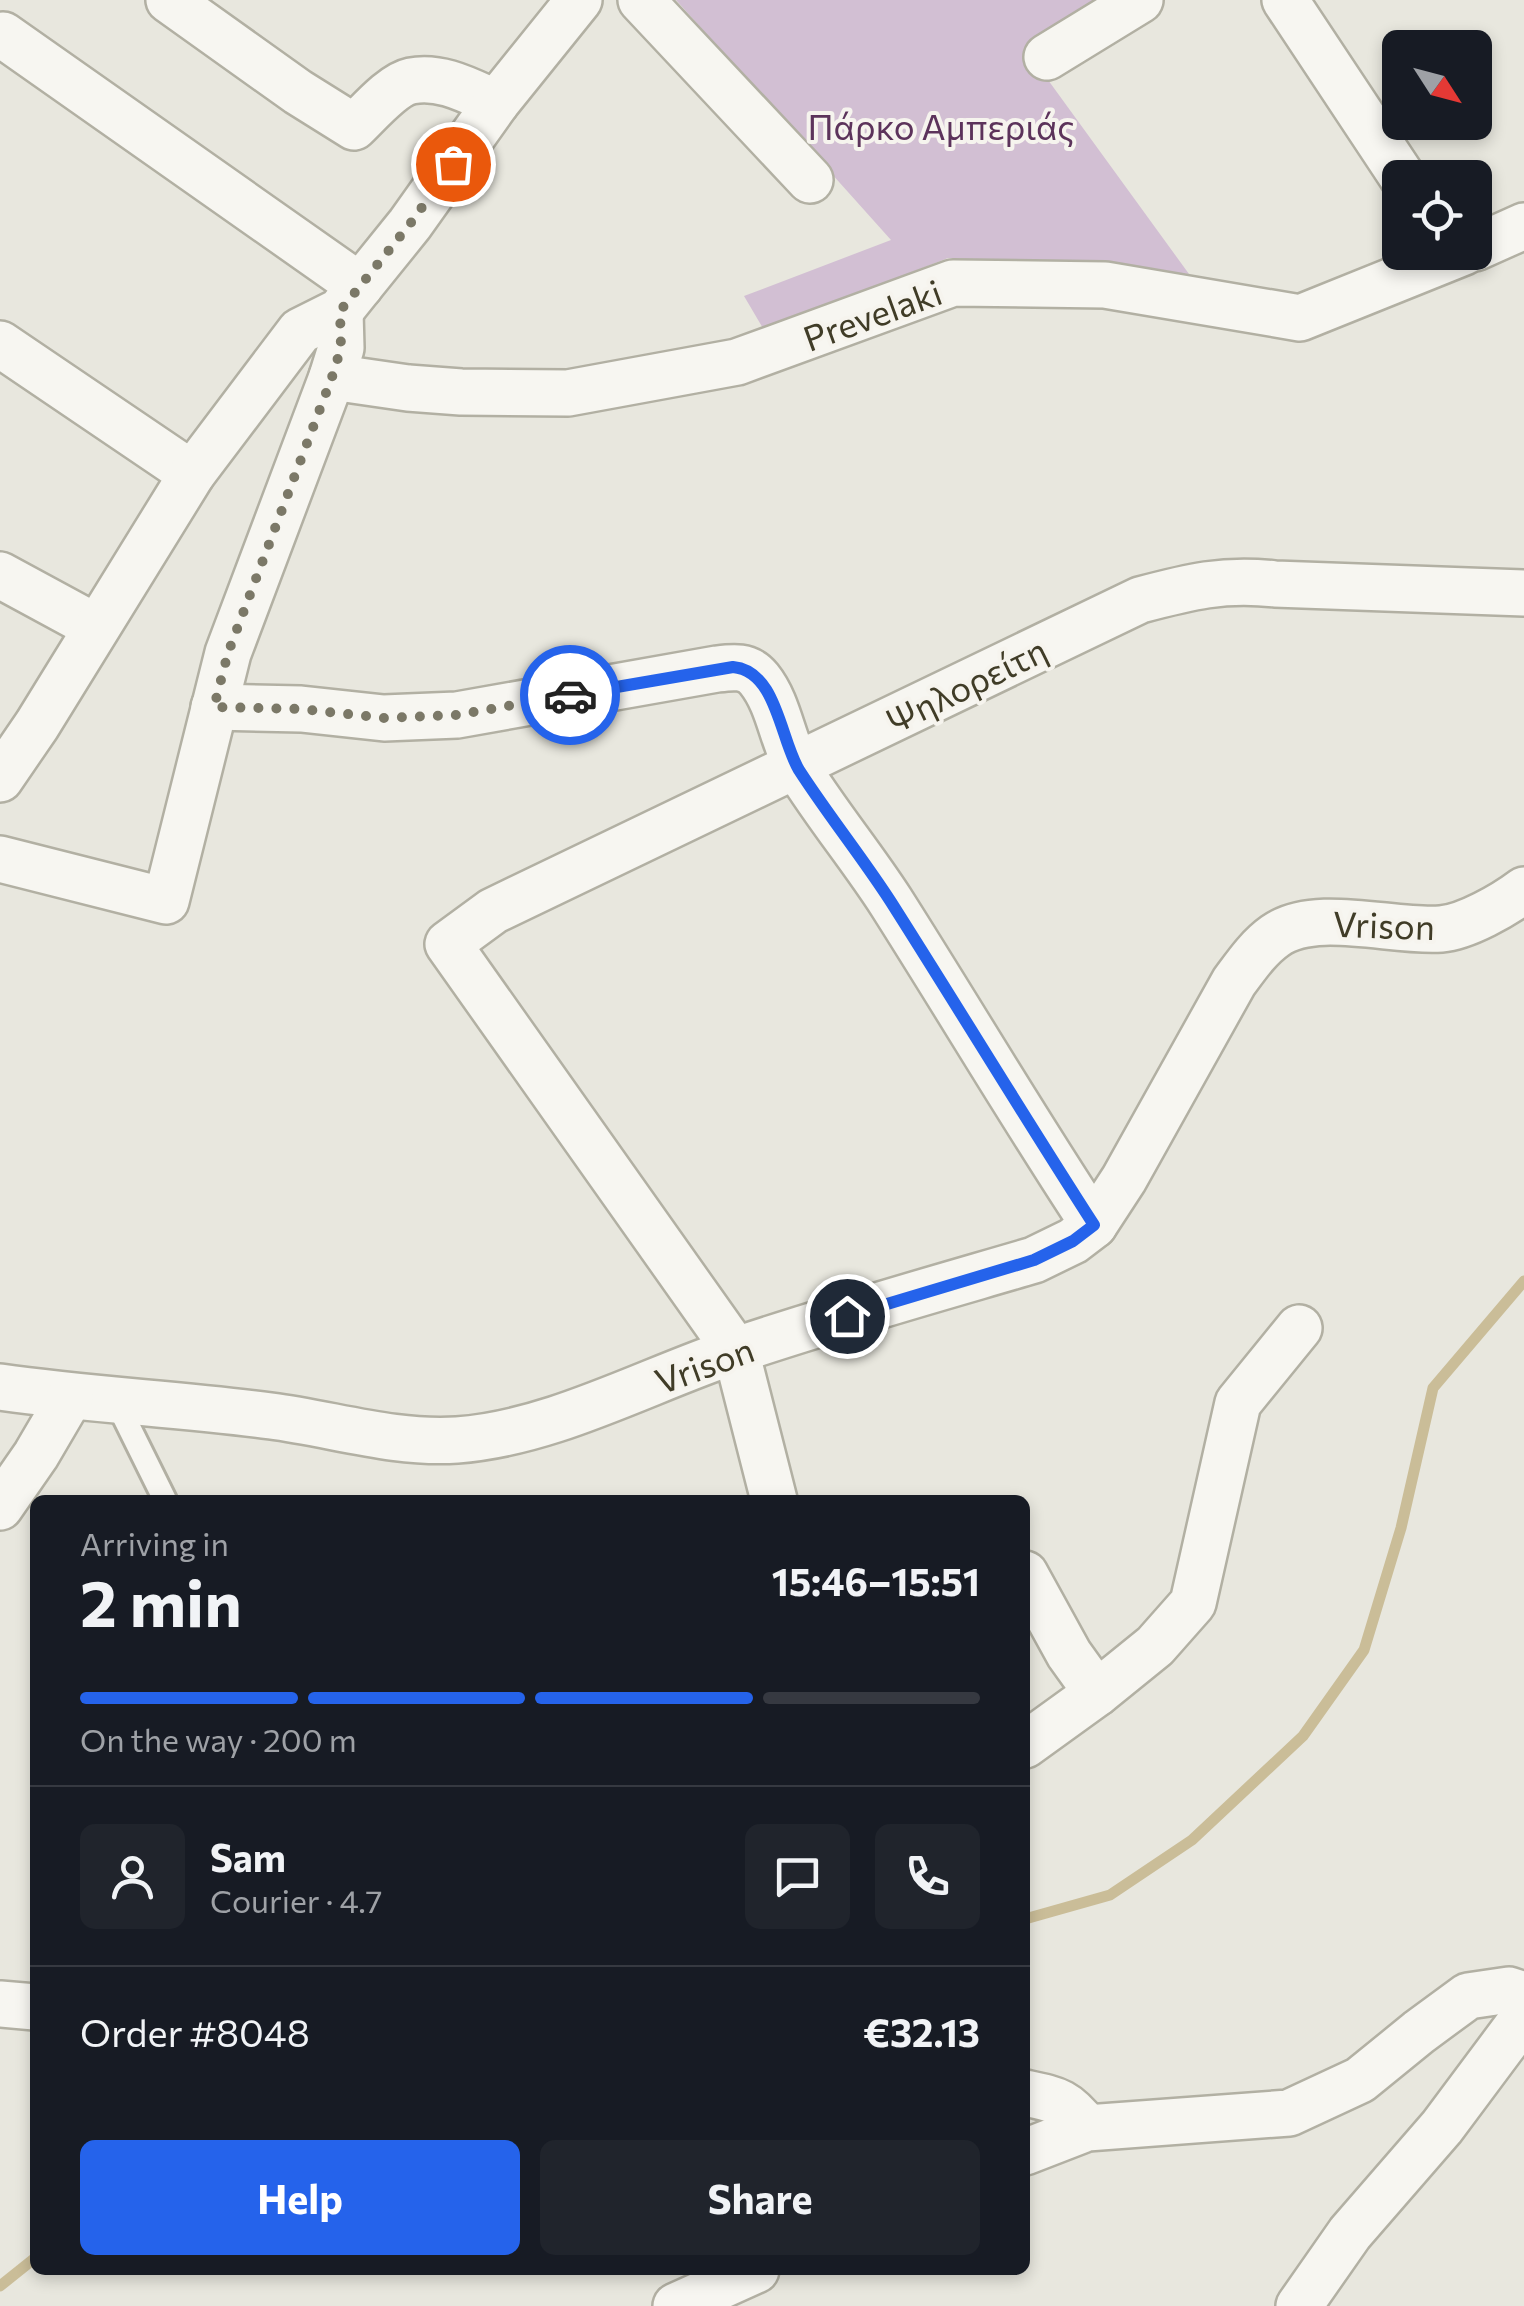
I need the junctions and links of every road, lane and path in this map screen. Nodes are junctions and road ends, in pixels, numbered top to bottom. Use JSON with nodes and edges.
{"nodes":[{"id":1,"x":170,"y":0,"type":"edge"},
{"id":2,"x":578,"y":0,"type":"edge"},
{"id":3,"x":641,"y":0,"type":"edge"},
{"id":4,"x":1140,"y":0,"type":"edge"},
{"id":5,"x":1285,"y":0,"type":"edge"},
{"id":6,"x":3,"y":34,"type":"dead end"},
{"id":7,"x":1047,"y":58,"type":"dead end"},
{"id":8,"x":496,"y":103,"type":"junction"},
{"id":9,"x":1391,"y":160,"type":"edge"},
{"id":10,"x":810,"y":180,"type":"dead end"},
{"id":11,"x":1524,"y":226,"type":"edge"},
{"id":12,"x":1492,"y":240,"type":"edge"},
{"id":13,"x":1419,"y":270,"type":"edge"},
{"id":14,"x":350,"y":298,"type":"junction"},
{"id":15,"x":0,"y":344,"type":"edge"},
{"id":16,"x":332,"y":377,"type":"junction"},
{"id":17,"x":192,"y":474,"type":"junction"},
{"id":18,"x":0,"y":575,"type":"edge"},
{"id":19,"x":1524,"y":592,"type":"edge"},
{"id":20,"x":96,"y":627,"type":"junction"},
{"id":21,"x":214,"y":707,"type":"junction"},
{"id":22,"x":796,"y":766,"type":"junction"},
{"id":23,"x":0,"y":779,"type":"edge"},
{"id":24,"x":0,"y":859,"type":"edge"},
{"id":25,"x":1524,"y":890,"type":"edge"},
{"id":26,"x":1094,"y":1225,"type":"junction"},
{"id":27,"x":1298,"y":1328,"type":"dead end"},
{"id":28,"x":736,"y":1350,"type":"junction"},
{"id":29,"x":0,"y":1387,"type":"edge"},
{"id":30,"x":70,"y":1397,"type":"junction"},
{"id":31,"x":116,"y":1401,"type":"junction"},
{"id":32,"x":163,"y":1495,"type":"edge"},
{"id":33,"x":773,"y":1495,"type":"edge"},
{"id":34,"x":0,"y":1507,"type":"edge"},
{"id":35,"x":1030,"y":1583,"type":"edge"},
{"id":36,"x":1097,"y":1693,"type":"junction"},
{"id":37,"x":1030,"y":1741,"type":"edge"},
{"id":38,"x":1524,"y":1995,"type":"edge"},
{"id":39,"x":0,"y":2004,"type":"edge"},
{"id":40,"x":30,"y":2007,"type":"edge"},
{"id":41,"x":1524,"y":2017,"type":"edge"},
{"id":42,"x":1030,"y":2094,"type":"edge"},
{"id":43,"x":1087,"y":2128,"type":"junction"},
{"id":44,"x":1030,"y":2150,"type":"edge"},
{"id":45,"x":745,"y":2275,"type":"edge"},
{"id":46,"x":676,"y":2306,"type":"edge"},
{"id":47,"x":1298,"y":2306,"type":"edge"}],
"edges":[{"from":1,"to":8,"type":"street"},
{"from":2,"to":8,"type":"street"},
{"from":3,"to":10,"type":"street"},
{"from":4,"to":7,"type":"street"},
{"from":5,"to":9,"type":"street"},
{"from":6,"to":14,"type":"street"},
{"from":8,"to":14,"type":"street"},
{"from":11,"to":12,"type":"street","name":"Prevelaki"},
{"from":13,"to":16,"type":"street","name":"Prevelaki"},
{"from":14,"to":16,"type":"street"},
{"from":14,"to":17,"type":"street"},
{"from":15,"to":17,"type":"street"},
{"from":16,"to":21,"type":"street"},
{"from":17,"to":20,"type":"street"},
{"from":18,"to":20,"type":"street"},
{"from":19,"to":22,"type":"street","name":"Ψηλορείτη"},
{"from":20,"to":23,"type":"street"},
{"from":21,"to":22,"type":"street"},
{"from":21,"to":24,"type":"street"},
{"from":22,"to":26,"type":"street"},
{"from":22,"to":28,"type":"street","name":"Ψηλορείτη"},
{"from":25,"to":26,"type":"street","name":"Vrison"},
{"from":26,"to":28,"type":"street","name":"Vrison"},
{"from":27,"to":36,"type":"street"},
{"from":28,"to":31,"type":"street","name":"Vrison"},
{"from":28,"to":33,"type":"street"},
{"from":29,"to":30,"type":"street","name":"Vrison"},
{"from":30,"to":31,"type":"street","name":"Vrison"},
{"from":30,"to":34,"type":"street"},
{"from":31,"to":32,"type":"lane"},
{"from":35,"to":36,"type":"street"},
{"from":36,"to":37,"type":"street"},
{"from":38,"to":43,"type":"street"},
{"from":39,"to":40,"type":"street"},
{"from":41,"to":47,"type":"street"},
{"from":42,"to":43,"type":"street"},
{"from":43,"to":44,"type":"street"},
{"from":45,"to":46,"type":"street"}]}
